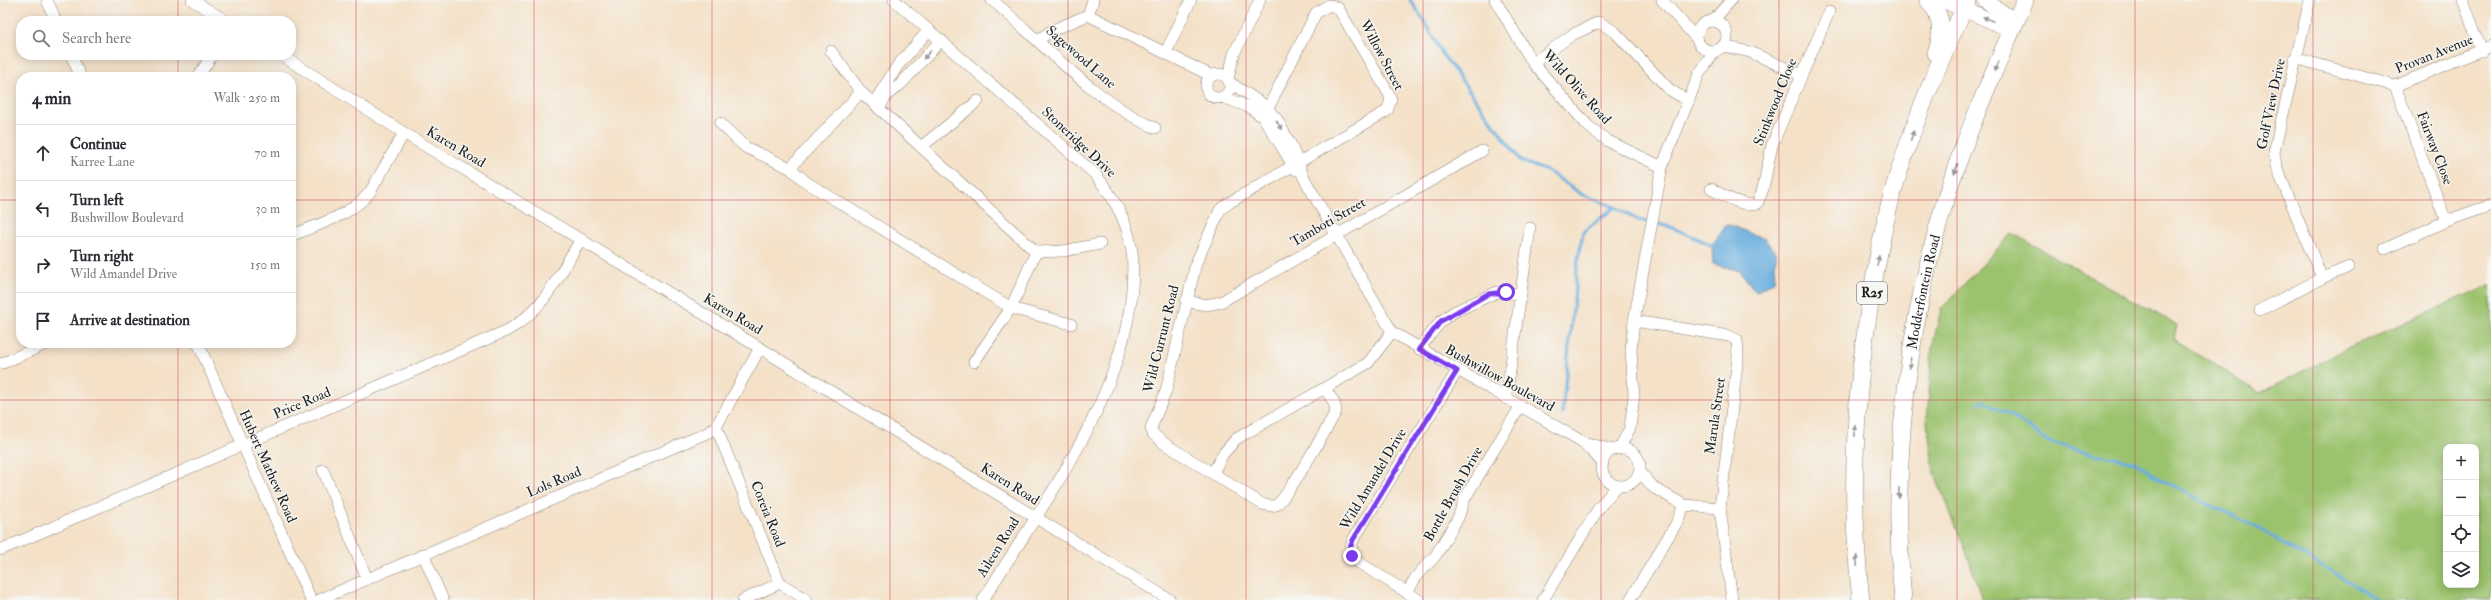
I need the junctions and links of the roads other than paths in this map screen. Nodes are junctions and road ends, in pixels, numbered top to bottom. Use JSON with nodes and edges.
{"nodes":[{"id":1,"x":47,"y":0,"type":"edge"},
{"id":2,"x":192,"y":0,"type":"edge"},
{"id":3,"x":894,"y":0,"type":"edge"},
{"id":4,"x":1092,"y":0,"type":"edge"},
{"id":5,"x":1191,"y":0,"type":"edge"},
{"id":6,"x":1260,"y":0,"type":"edge"},
{"id":7,"x":1495,"y":0,"type":"edge"},
{"id":8,"x":1662,"y":0,"type":"edge"},
{"id":9,"x":1928,"y":0,"type":"edge"},
{"id":10,"x":1943,"y":0,"type":"edge"},
{"id":11,"x":1985,"y":0,"type":"edge"},
{"id":12,"x":2025,"y":0,"type":"edge"},
{"id":13,"x":2310,"y":0,"type":"edge"},
{"id":14,"x":2463,"y":0,"type":"edge"},
{"id":15,"x":1731,"y":1,"type":"edge"},
{"id":16,"x":998,"y":2,"type":"edge"},
{"id":17,"x":1966,"y":4,"type":"edge"},
{"id":18,"x":1829,"y":12,"type":"dead end"},
{"id":19,"x":1676,"y":14,"type":"junction"},
{"id":20,"x":1088,"y":15,"type":"junction"},
{"id":21,"x":54,"y":16,"type":"edge"},
{"id":22,"x":218,"y":16,"type":"edge"},
{"id":23,"x":1713,"y":21,"type":"junction"},
{"id":24,"x":1700,"y":26,"type":"junction"},
{"id":25,"x":2014,"y":26,"type":"junction"},
{"id":26,"x":929,"y":30,"type":"junction"},
{"id":27,"x":1726,"y":30,"type":"junction"},
{"id":28,"x":941,"y":40,"type":"junction"},
{"id":29,"x":1038,"y":40,"type":"junction"},
{"id":30,"x":1699,"y":43,"type":"junction"},
{"id":31,"x":1719,"y":48,"type":"junction"},
{"id":32,"x":2486,"y":48,"type":"edge"},
{"id":33,"x":831,"y":51,"type":"dead end"},
{"id":34,"x":1166,"y":52,"type":"junction"},
{"id":35,"x":1750,"y":52,"type":"junction"},
{"id":36,"x":2295,"y":58,"type":"junction"},
{"id":37,"x":73,"y":60,"type":"edge"},
{"id":38,"x":209,"y":60,"type":"edge"},
{"id":39,"x":289,"y":60,"type":"edge"},
{"id":40,"x":1533,"y":63,"type":"junction"},
{"id":41,"x":1195,"y":68,"type":"junction"},
{"id":42,"x":79,"y":72,"type":"edge"},
{"id":43,"x":201,"y":72,"type":"edge"},
{"id":44,"x":1699,"y":74,"type":"junction"},
{"id":45,"x":1801,"y":75,"type":"junction"},
{"id":46,"x":1222,"y":78,"type":"junction"},
{"id":47,"x":1206,"y":85,"type":"junction"},
{"id":48,"x":2395,"y":86,"type":"junction"},
{"id":49,"x":861,"y":92,"type":"junction"},
{"id":50,"x":1223,"y":97,"type":"junction"},
{"id":51,"x":978,"y":101,"type":"dead end"},
{"id":52,"x":1689,"y":101,"type":"junction"},
{"id":53,"x":876,"y":105,"type":"junction"},
{"id":54,"x":1265,"y":112,"type":"junction"},
{"id":55,"x":1918,"y":118,"type":"junction"},
{"id":56,"x":720,"y":123,"type":"dead end"},
{"id":57,"x":1155,"y":128,"type":"dead end"},
{"id":58,"x":404,"y":133,"type":"junction"},
{"id":59,"x":921,"y":147,"type":"junction"},
{"id":60,"x":1482,"y":151,"type":"dead end"},
{"id":61,"x":1295,"y":164,"type":"junction"},
{"id":62,"x":1662,"y":167,"type":"junction"},
{"id":63,"x":790,"y":168,"type":"junction"},
{"id":64,"x":1711,"y":189,"type":"dead end"},
{"id":65,"x":2491,"y":206,"type":"edge"},
{"id":66,"x":2446,"y":221,"type":"junction"},
{"id":67,"x":1530,"y":228,"type":"dead end"},
{"id":68,"x":296,"y":234,"type":"edge"},
{"id":69,"x":1336,"y":235,"type":"junction"},
{"id":70,"x":581,"y":240,"type":"junction"},
{"id":71,"x":1100,"y":244,"type":"dead end"},
{"id":72,"x":2385,"y":249,"type":"dead end"},
{"id":73,"x":1036,"y":252,"type":"junction"},
{"id":74,"x":2349,"y":267,"type":"dead end"},
{"id":75,"x":2322,"y":278,"type":"junction"},
{"id":76,"x":1521,"y":294,"type":"junction"},
{"id":77,"x":1186,"y":301,"type":"junction"},
{"id":78,"x":1011,"y":308,"type":"junction"},
{"id":79,"x":2260,"y":310,"type":"dead end"},
{"id":80,"x":1634,"y":321,"type":"junction"},
{"id":81,"x":1071,"y":324,"type":"dead end"},
{"id":82,"x":1392,"y":332,"type":"junction"},
{"id":83,"x":37,"y":348,"type":"edge"},
{"id":84,"x":200,"y":348,"type":"edge"},
{"id":85,"x":760,"y":348,"type":"junction"},
{"id":86,"x":1419,"y":349,"type":"junction"},
{"id":87,"x":974,"y":362,"type":"dead end"},
{"id":88,"x":3,"y":363,"type":"dead end"},
{"id":89,"x":1457,"y":371,"type":"junction"},
{"id":90,"x":1325,"y":389,"type":"junction"},
{"id":91,"x":1506,"y":399,"type":"junction"},
{"id":92,"x":1520,"y":407,"type":"junction"},
{"id":93,"x":716,"y":427,"type":"junction"},
{"id":94,"x":1630,"y":428,"type":"junction"},
{"id":95,"x":1583,"y":442,"type":"junction"},
{"id":96,"x":242,"y":445,"type":"junction"},
{"id":97,"x":1077,"y":448,"type":"joint"},
{"id":98,"x":1616,"y":449,"type":"junction"},
{"id":99,"x":1635,"y":454,"type":"junction"},
{"id":100,"x":1603,"y":463,"type":"junction"},
{"id":101,"x":323,"y":470,"type":"dead end"},
{"id":102,"x":1639,"y":471,"type":"junction"},
{"id":103,"x":1214,"y":473,"type":"junction"},
{"id":104,"x":1607,"y":480,"type":"junction"},
{"id":105,"x":1629,"y":484,"type":"junction"},
{"id":106,"x":1617,"y":486,"type":"junction"},
{"id":107,"x":1654,"y":488,"type":"junction"},
{"id":108,"x":1684,"y":506,"type":"junction"},
{"id":109,"x":1720,"y":508,"type":"junction"},
{"id":110,"x":1598,"y":509,"type":"junction"},
{"id":111,"x":1034,"y":517,"type":"junction"},
{"id":112,"x":0,"y":550,"type":"edge"},
{"id":113,"x":423,"y":554,"type":"junction"},
{"id":114,"x":367,"y":579,"type":"junction"},
{"id":115,"x":780,"y":583,"type":"junction"},
{"id":116,"x":1407,"y":592,"type":"junction"},
{"id":117,"x":311,"y":600,"type":"edge"},
{"id":118,"x":319,"y":600,"type":"edge"},
{"id":119,"x":443,"y":600,"type":"edge"},
{"id":120,"x":743,"y":600,"type":"edge"},
{"id":121,"x":807,"y":600,"type":"edge"},
{"id":122,"x":983,"y":600,"type":"edge"},
{"id":123,"x":1170,"y":600,"type":"edge"},
{"id":124,"x":1419,"y":600,"type":"edge"},
{"id":125,"x":1543,"y":600,"type":"edge"},
{"id":126,"x":1630,"y":600,"type":"edge"},
{"id":127,"x":1732,"y":600,"type":"edge"},
{"id":128,"x":1861,"y":600,"type":"edge"},
{"id":129,"x":1903,"y":600,"type":"edge"}],
"edges":[{"from":1,"to":21,"type":"street"},
{"from":2,"to":22,"type":"street"},
{"from":3,"to":26,"type":"street","name":"Stoneridge Drive"},
{"from":4,"to":20,"type":"street"},
{"from":5,"to":34,"type":"street"},
{"from":6,"to":46,"type":"street"},
{"from":7,"to":40,"type":"street","name":"Wild Olive Road"},
{"from":8,"to":19,"type":"street"},
{"from":9,"to":55,"type":"main road"},
{"from":10,"to":17,"type":"main road"},
{"from":11,"to":25,"type":"main road"},
{"from":12,"to":25,"type":"main road","name":"Modderfontein Road"},
{"from":13,"to":36,"type":"street","name":"Golf View Drive"},
{"from":14,"to":32,"type":"street"},
{"from":15,"to":23,"type":"street"},
{"from":15,"to":27,"type":"street"},
{"from":16,"to":29,"type":"street","name":"Sagewood Lane"},
{"from":25,"to":17,"type":"main road","one_way":true},
{"from":17,"to":55,"type":"main road","number":"R25"},
{"from":18,"to":45,"type":"street","name":"Stinkwood Close"},
{"from":19,"to":24,"type":"street"},
{"from":19,"to":30,"type":"street"},
{"from":20,"to":29,"type":"street"},
{"from":20,"to":34,"type":"street","name":"Bushwillow Boulevard"},
{"from":23,"to":24,"type":"street"},
{"from":23,"to":27,"type":"street"},
{"from":24,"to":30,"type":"street"},
{"from":25,"to":129,"type":"main road","name":"Modderfontein Road","one_way":true},
{"from":26,"to":28,"type":"street","name":"Stoneridge Drive"},
{"from":26,"to":53,"type":"street"},
{"from":27,"to":31,"type":"street"},
{"from":27,"to":35,"type":"street"},
{"from":28,"to":53,"type":"street","one_way":true},
{"from":28,"to":97,"type":"street","name":"Stoneridge Drive"},
{"from":29,"to":57,"type":"street","name":"Sagewood Lane"},
{"from":30,"to":31,"type":"street"},
{"from":30,"to":44,"type":"street"},
{"from":31,"to":35,"type":"street"},
{"from":31,"to":44,"type":"street"},
{"from":32,"to":48,"type":"street","name":"Provan Avenue"},
{"from":33,"to":49,"type":"street"},
{"from":34,"to":41,"type":"street","name":"Bushwillow Boulevard"},
{"from":35,"to":45,"type":"street"},
{"from":36,"to":48,"type":"street","name":"Provan Avenue"},
{"from":36,"to":75,"type":"street","name":"Golf View Drive"},
{"from":37,"to":42,"type":"street"},
{"from":38,"to":43,"type":"street"},
{"from":39,"to":58,"type":"street","name":"Karen Road"},
{"from":40,"to":52,"type":"street"},
{"from":40,"to":62,"type":"street","name":"Wild Olive Road"},
{"from":41,"to":46,"type":"street","name":"Bushwillow Boulevard"},
{"from":41,"to":47,"type":"street"},
{"from":44,"to":52,"type":"street"},
{"from":45,"to":64,"type":"street","name":"Stinkwood Close"},
{"from":46,"to":47,"type":"street"},
{"from":46,"to":50,"type":"street"},
{"from":46,"to":54,"type":"street","name":"Bushwillow Boulevard"},
{"from":47,"to":50,"type":"street","name":"Bushwillow Boulevard"},
{"from":48,"to":66,"type":"street","name":"Fairway Close"},
{"from":49,"to":53,"type":"street"},
{"from":49,"to":63,"type":"street"},
{"from":50,"to":54,"type":"street","name":"Bushwillow Boulevard"},
{"from":51,"to":59,"type":"street"},
{"from":52,"to":62,"type":"street"},
{"from":53,"to":59,"type":"street"},
{"from":54,"to":61,"type":"street","name":"Bushwillow Boulevard"},
{"from":54,"to":61,"type":"street","name":"Willow Street"},
{"from":128,"to":55,"type":"main road","number":"R25","one_way":true},
{"from":56,"to":63,"type":"street"},
{"from":58,"to":68,"type":"street"},
{"from":58,"to":70,"type":"street","name":"Karen Road"},
{"from":59,"to":73,"type":"street"},
{"from":60,"to":69,"type":"street","name":"Tamboti Street"},
{"from":61,"to":69,"type":"street","name":"Bushwillow Boulevard"},
{"from":61,"to":77,"type":"street","name":"Wild Currunt Road"},
{"from":62,"to":80,"type":"street"},
{"from":63,"to":78,"type":"street"},
{"from":65,"to":66,"type":"street"},
{"from":66,"to":72,"type":"street"},
{"from":67,"to":76,"type":"street"},
{"from":69,"to":77,"type":"street","name":"Tamboti Street"},
{"from":69,"to":82,"type":"street","name":"Bushwillow Boulevard"},
{"from":70,"to":85,"type":"street","name":"Karen Road"},
{"from":70,"to":96,"type":"street","name":"Price Road"},
{"from":71,"to":73,"type":"street"},
{"from":73,"to":78,"type":"street"},
{"from":74,"to":75,"type":"street"},
{"from":75,"to":79,"type":"street"},
{"from":76,"to":86,"type":"street"},
{"from":76,"to":91,"type":"street"},
{"from":77,"to":103,"type":"street","name":"Wild Currunt Road"},
{"from":78,"to":81,"type":"street"},
{"from":78,"to":87,"type":"street"},
{"from":80,"to":94,"type":"street"},
{"from":80,"to":109,"type":"street","name":"Marula Street"},
{"from":82,"to":86,"type":"street","name":"Bushwillow Boulevard"},
{"from":82,"to":90,"type":"street"},
{"from":83,"to":88,"type":"street"},
{"from":84,"to":96,"type":"street","name":"Hubert Mathew Road"},
{"from":85,"to":93,"type":"street"},
{"from":85,"to":111,"type":"street","name":"Karen Road"},
{"from":86,"to":89,"type":"street","name":"Bushwillow Boulevard"},
{"from":89,"to":91,"type":"street","name":"Bushwillow Boulevard"},
{"from":89,"to":116,"type":"street","name":"Wild Amandel Drive"},
{"from":90,"to":103,"type":"street"},
{"from":90,"to":103,"type":"street"},
{"from":91,"to":92,"type":"street","name":"Bushwillow Boulevard"},
{"from":92,"to":95,"type":"street","name":"Bushwillow Boulevard"},
{"from":92,"to":116,"type":"street","name":"Bottle Brush Drive"},
{"from":93,"to":113,"type":"street","name":"Lols Road"},
{"from":93,"to":115,"type":"street","name":"Coreia Road"},
{"from":94,"to":98,"type":"street"},
{"from":94,"to":99,"type":"street"},
{"from":95,"to":98,"type":"street","name":"Bushwillow Boulevard"},
{"from":95,"to":100,"type":"street","name":"Bushwillow Boulevard"},
{"from":96,"to":112,"type":"street","name":"Price Road"},
{"from":96,"to":117,"type":"street","name":"Hubert Mathew Road"},
{"from":97,"to":111,"type":"street","name":"Aileen Road"},
{"from":98,"to":99,"type":"street"},
{"from":98,"to":100,"type":"street"},
{"from":99,"to":102,"type":"street"},
{"from":100,"to":104,"type":"street"},
{"from":101,"to":114,"type":"street"},
{"from":102,"to":105,"type":"street"},
{"from":102,"to":107,"type":"street"},
{"from":104,"to":106,"type":"street"},
{"from":104,"to":110,"type":"street"},
{"from":105,"to":106,"type":"street"},
{"from":105,"to":107,"type":"street"},
{"from":106,"to":110,"type":"street"},
{"from":107,"to":108,"type":"street"},
{"from":108,"to":109,"type":"street"},
{"from":108,"to":126,"type":"street"},
{"from":109,"to":127,"type":"street","name":"Marula Street"},
{"from":110,"to":125,"type":"street"},
{"from":111,"to":122,"type":"street","name":"Aileen Road"},
{"from":111,"to":123,"type":"street","name":"Karen Road"},
{"from":113,"to":114,"type":"street","name":"Lols Road"},
{"from":113,"to":119,"type":"street"},
{"from":114,"to":118,"type":"street","name":"Lols Road"},
{"from":115,"to":120,"type":"street"},
{"from":115,"to":121,"type":"street"},
{"from":116,"to":124,"type":"street","name":"Wild Amandel Drive"}]}
